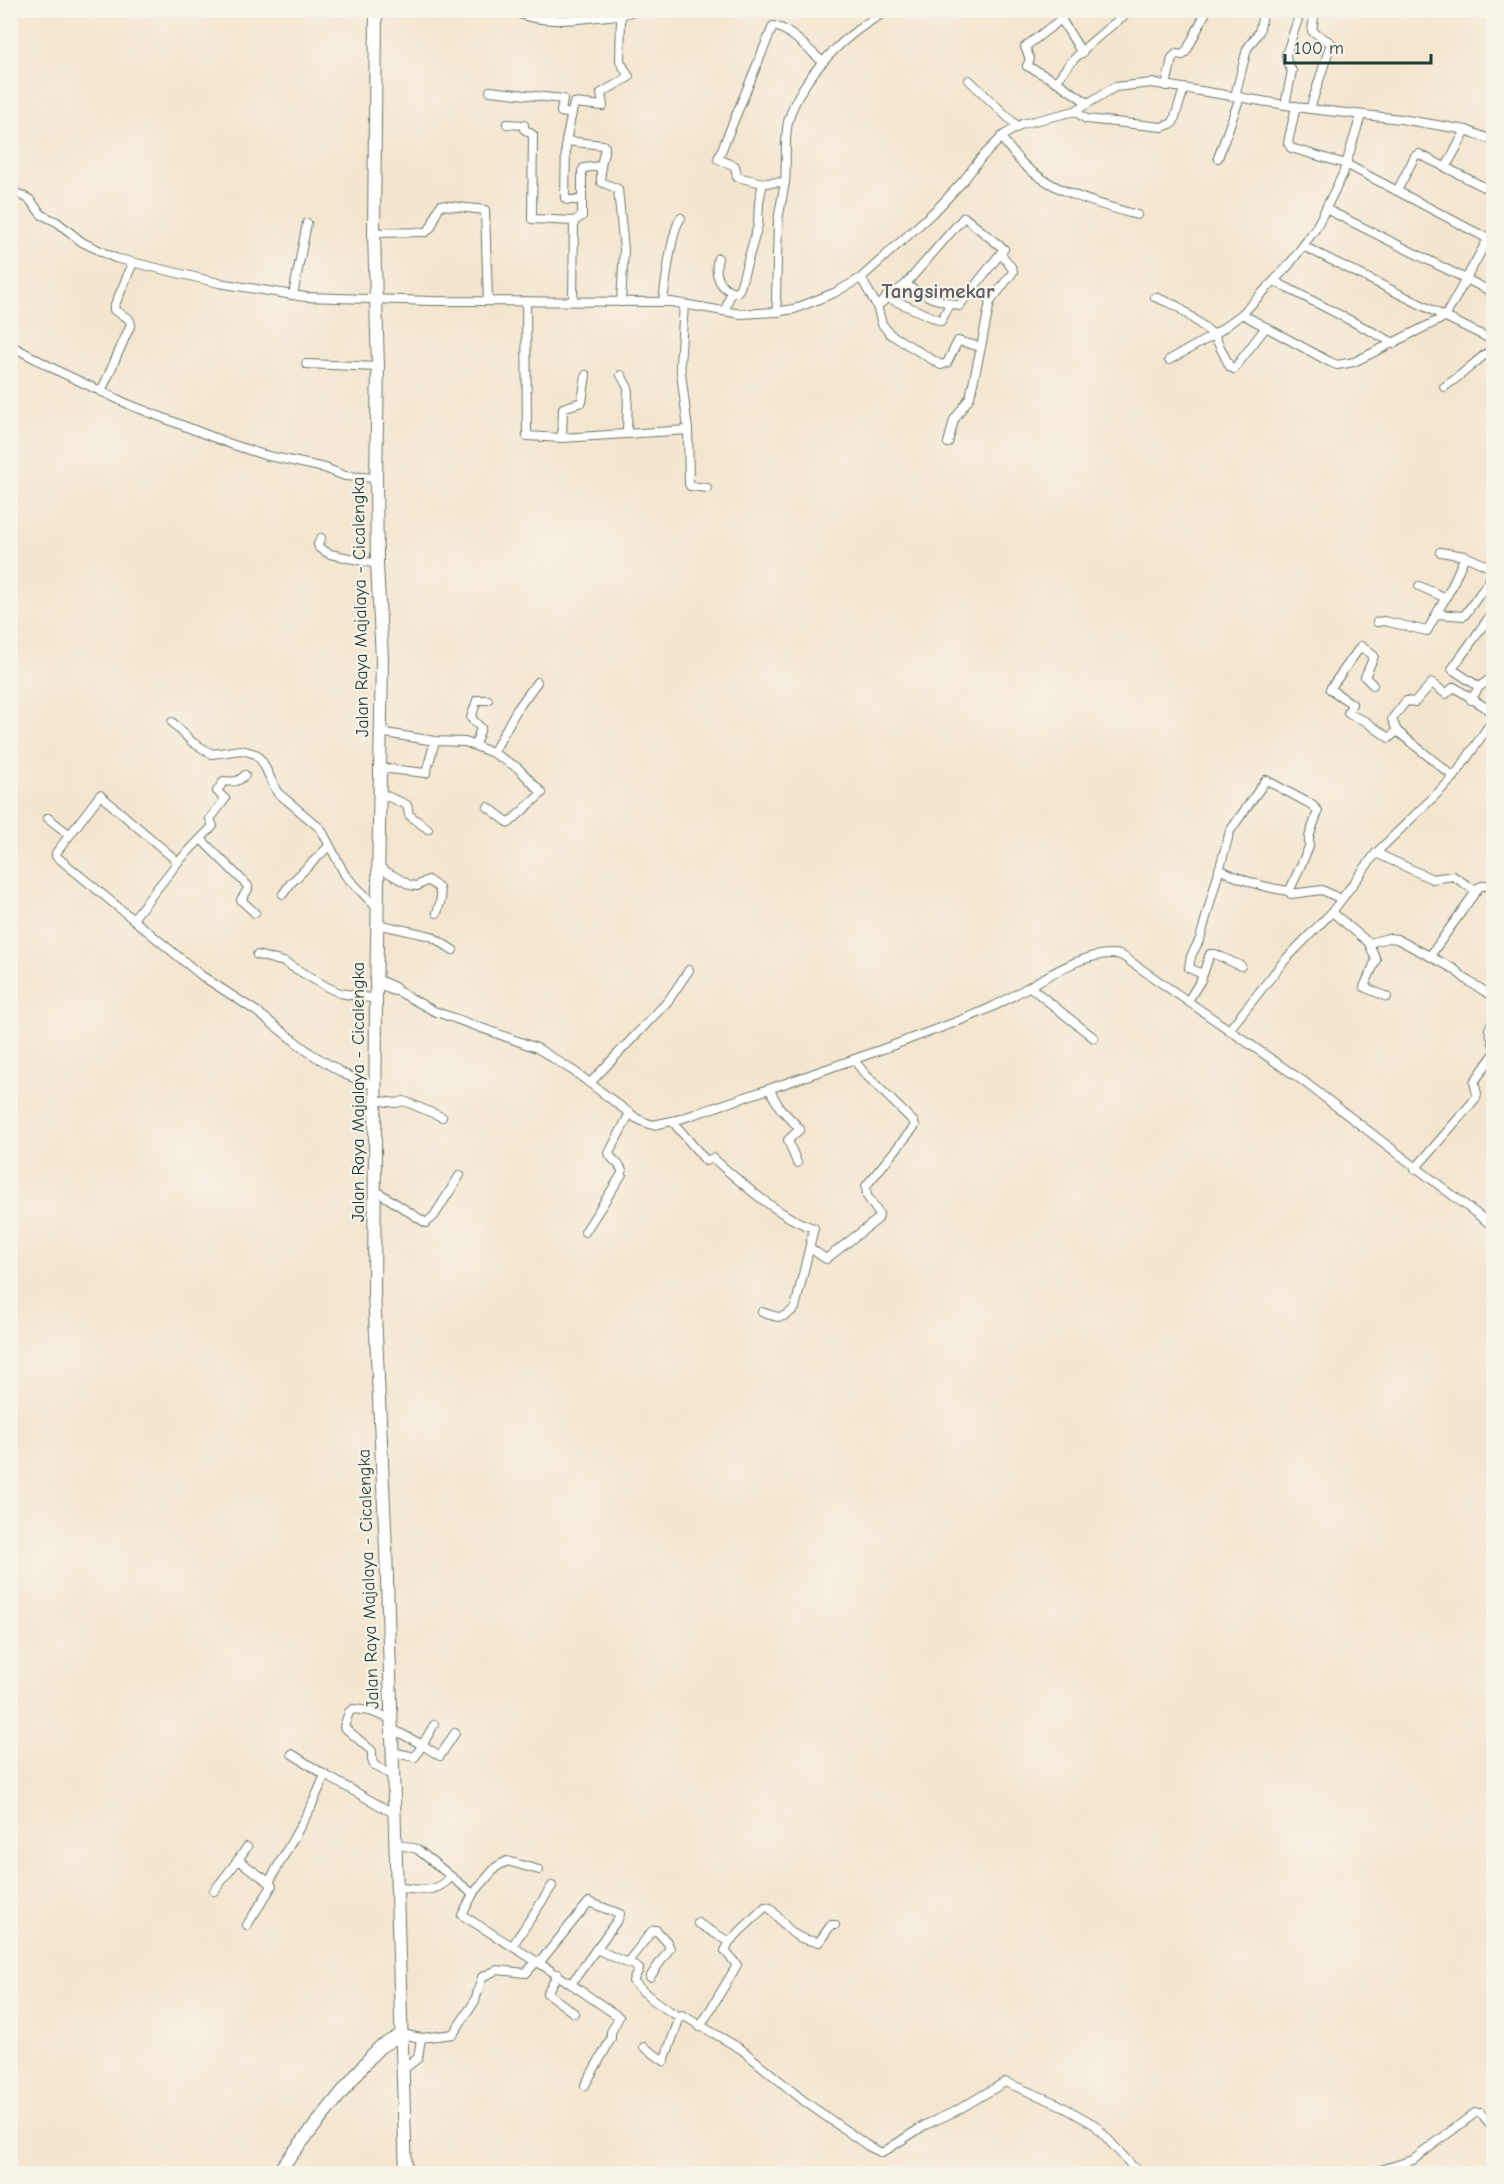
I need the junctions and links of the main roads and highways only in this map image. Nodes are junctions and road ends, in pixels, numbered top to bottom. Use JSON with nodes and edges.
{"nodes":[{"id":1,"x":376,"y":10,"type":"edge"},
{"id":2,"x":376,"y":981,"type":"junction"},
{"id":3,"x":394,"y":989,"type":"road end"},
{"id":4,"x":402,"y":2034,"type":"junction"},
{"id":5,"x":276,"y":2174,"type":"edge"},
{"id":6,"x":406,"y":2174,"type":"edge"}],
"edges":[{"from":1,"to":2,"type":"main road","name":"Jalan Raya Majalaya - Cicalengka"},
{"from":2,"to":3,"type":"main road"},
{"from":2,"to":4,"type":"main road","name":"Jalan Raya Majalaya - Cicalengka"},
{"from":4,"to":5,"type":"main road"},
{"from":4,"to":6,"type":"main road","name":"Jalan Raya Majalaya - Cicalengka"}]}
